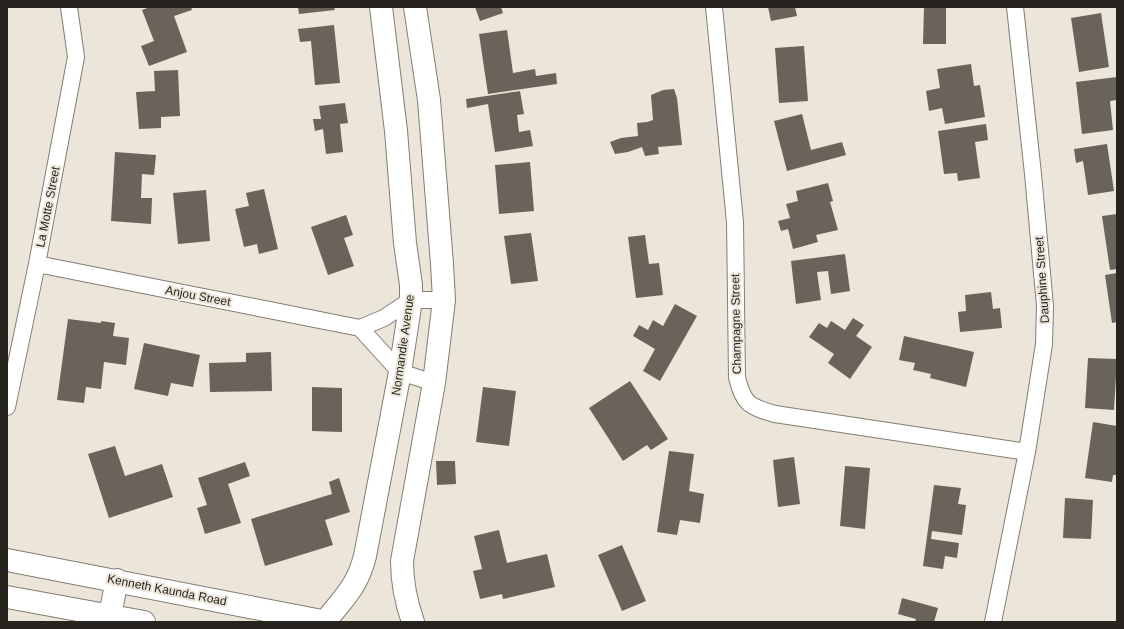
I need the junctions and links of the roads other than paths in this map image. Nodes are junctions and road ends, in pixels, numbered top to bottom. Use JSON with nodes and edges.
{"nodes":[{"id":1,"x":69,"y":7,"type":"edge"},
{"id":2,"x":714,"y":7,"type":"edge"},
{"id":3,"x":1015,"y":7,"type":"edge"},
{"id":4,"x":416,"y":14,"type":"edge"},
{"id":5,"x":382,"y":16,"type":"edge"},
{"id":6,"x":37,"y":264,"type":"junction"},
{"id":7,"x":410,"y":300,"type":"junction"},
{"id":8,"x":444,"y":300,"type":"junction"},
{"id":9,"x":360,"y":328,"type":"junction"},
{"id":10,"x":400,"y":372,"type":"junction"},
{"id":11,"x":434,"y":383,"type":"junction"},
{"id":12,"x":7,"y":407,"type":"edge"},
{"id":13,"x":1027,"y":452,"type":"junction"},
{"id":14,"x":7,"y":560,"type":"edge"},
{"id":15,"x":117,"y":580,"type":"junction"},
{"id":16,"x":7,"y":597,"type":"edge"},
{"id":17,"x":110,"y":615,"type":"junction"},
{"id":18,"x":144,"y":622,"type":"edge"},
{"id":19,"x":326,"y":622,"type":"edge"},
{"id":20,"x":413,"y":622,"type":"edge"},
{"id":21,"x":993,"y":622,"type":"edge"}],
"edges":[{"from":1,"to":6,"type":"street","name":"La Motte Street"},
{"from":2,"to":13,"type":"street","name":"Champagne Street"},
{"from":3,"to":13,"type":"street","name":"Dauphine Street"},
{"from":4,"to":5,"type":"street"},
{"from":4,"to":8,"type":"street"},
{"from":5,"to":7,"type":"street","name":"Normandie Avenue"},
{"from":6,"to":9,"type":"street","name":"Anjou Street"},
{"from":6,"to":12,"type":"street","name":"La Motte Street"},
{"from":7,"to":8,"type":"street"},
{"from":7,"to":9,"type":"street"},
{"from":7,"to":10,"type":"street","name":"Normandie Avenue"},
{"from":8,"to":11,"type":"street"},
{"from":9,"to":10,"type":"street"},
{"from":10,"to":11,"type":"street"},
{"from":10,"to":19,"type":"street","name":"Normandie Avenue"},
{"from":11,"to":20,"type":"street"},
{"from":13,"to":21,"type":"street","name":"Dauphine Street"},
{"from":14,"to":15,"type":"street","name":"Kenneth Kaunda Road"},
{"from":15,"to":17,"type":"street"},
{"from":15,"to":19,"type":"street","name":"Kenneth Kaunda Road"},
{"from":16,"to":17,"type":"street"},
{"from":17,"to":18,"type":"street"}]}
